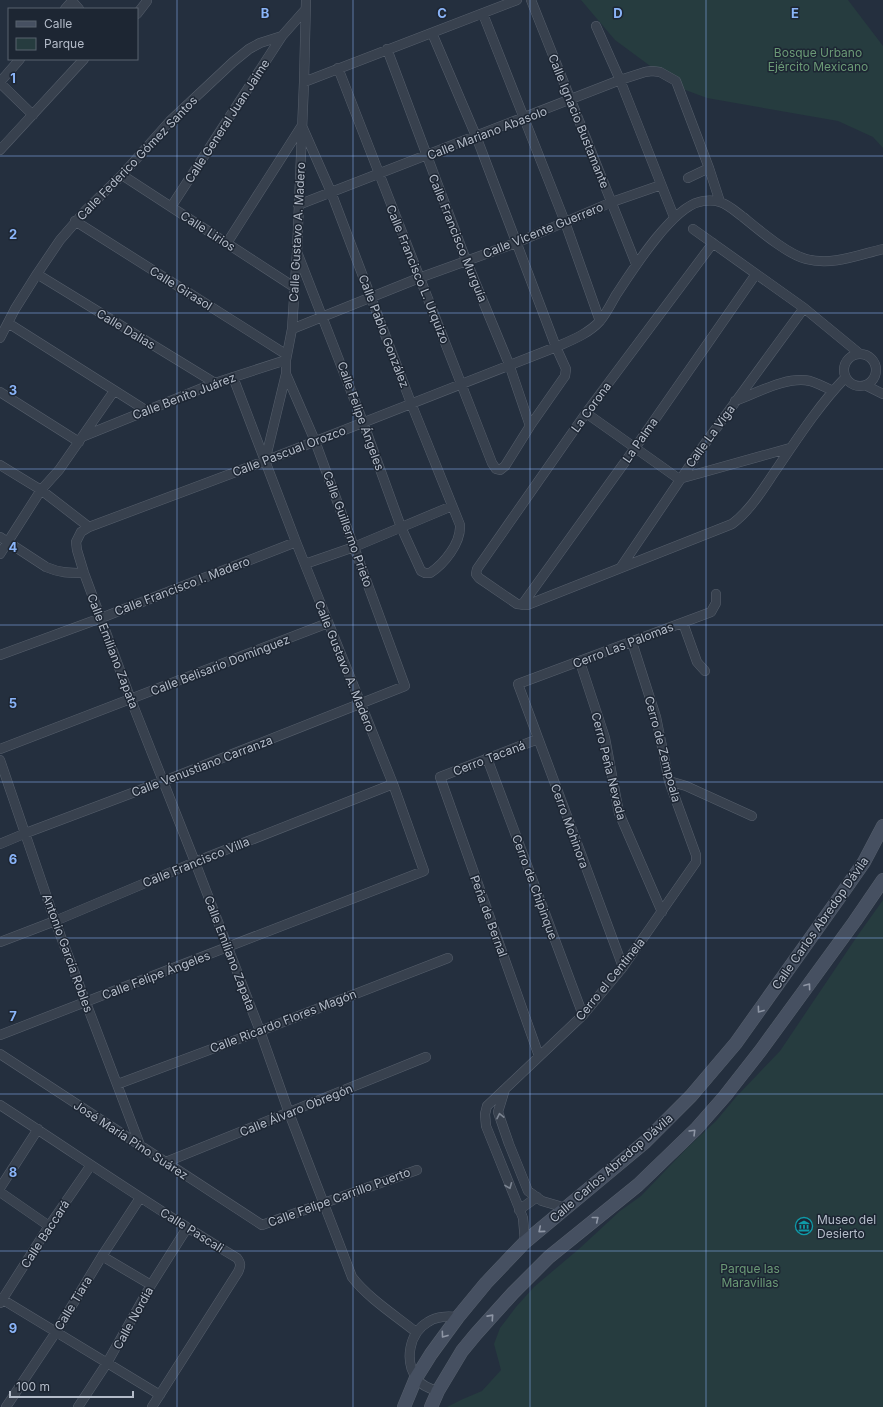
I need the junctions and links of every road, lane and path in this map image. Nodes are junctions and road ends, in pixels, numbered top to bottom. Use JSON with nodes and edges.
{"nodes":[{"id":1,"x":72,"y":0,"type":"edge"},
{"id":2,"x":306,"y":0,"type":"edge"},
{"id":3,"x":517,"y":0,"type":"edge"},
{"id":4,"x":531,"y":0,"type":"edge"},
{"id":5,"x":147,"y":1,"type":"dead end"},
{"id":6,"x":66,"y":8,"type":"edge"},
{"id":7,"x":78,"y":8,"type":"edge"},
{"id":8,"x":305,"y":10,"type":"junction"},
{"id":9,"x":138,"y":13,"type":"edge"},
{"id":10,"x":483,"y":14,"type":"junction"},
{"id":11,"x":596,"y":26,"type":"dead end"},
{"id":12,"x":432,"y":33,"type":"junction"},
{"id":13,"x":282,"y":36,"type":"junction"},
{"id":14,"x":387,"y":49,"type":"junction"},
{"id":15,"x":19,"y":60,"type":"edge"},
{"id":16,"x":83,"y":60,"type":"edge"},
{"id":17,"x":338,"y":68,"type":"junction"},
{"id":18,"x":620,"y":80,"type":"junction"},
{"id":19,"x":304,"y":82,"type":"junction"},
{"id":20,"x":0,"y":83,"type":"edge"},
{"id":21,"x":570,"y":100,"type":"junction"},
{"id":22,"x":33,"y":115,"type":"junction"},
{"id":23,"x":524,"y":118,"type":"junction"},
{"id":24,"x":302,"y":126,"type":"junction"},
{"id":25,"x":476,"y":136,"type":"junction"},
{"id":26,"x":0,"y":150,"type":"edge"},
{"id":27,"x":426,"y":156,"type":"junction"},
{"id":28,"x":709,"y":168,"type":"junction"},
{"id":29,"x":122,"y":175,"type":"junction"},
{"id":30,"x":379,"y":175,"type":"junction"},
{"id":31,"x":688,"y":178,"type":"dead end"},
{"id":32,"x":661,"y":185,"type":"junction"},
{"id":33,"x":331,"y":192,"type":"junction"},
{"id":34,"x":612,"y":202,"type":"junction"},
{"id":35,"x":720,"y":202,"type":"junction"},
{"id":36,"x":298,"y":206,"type":"junction"},
{"id":37,"x":171,"y":207,"type":"junction"},
{"id":38,"x":674,"y":217,"type":"junction"},
{"id":39,"x":75,"y":221,"type":"junction"},
{"id":40,"x":565,"y":222,"type":"junction"},
{"id":41,"x":693,"y":229,"type":"dead end"},
{"id":42,"x":226,"y":243,"type":"junction"},
{"id":43,"x":516,"y":243,"type":"junction"},
{"id":44,"x":713,"y":243,"type":"junction"},
{"id":45,"x":883,"y":249,"type":"edge"},
{"id":46,"x":297,"y":252,"type":"junction"},
{"id":47,"x":466,"y":260,"type":"junction"},
{"id":48,"x":636,"y":264,"type":"junction"},
{"id":49,"x":37,"y":274,"type":"junction"},
{"id":50,"x":756,"y":274,"type":"junction"},
{"id":51,"x":419,"y":278,"type":"junction"},
{"id":52,"x":294,"y":286,"type":"junction"},
{"id":53,"x":371,"y":298,"type":"junction"},
{"id":54,"x":804,"y":308,"type":"junction"},
{"id":55,"x":323,"y":316,"type":"junction"},
{"id":56,"x":600,"y":321,"type":"junction"},
{"id":57,"x":8,"y":323,"type":"junction"},
{"id":58,"x":292,"y":329,"type":"junction"},
{"id":59,"x":0,"y":338,"type":"edge"},
{"id":60,"x":556,"y":347,"type":"junction"},
{"id":61,"x":860,"y":354,"type":"junction"},
{"id":62,"x":286,"y":358,"type":"junction"},
{"id":63,"x":510,"y":364,"type":"junction"},
{"id":64,"x":880,"y":369,"type":"edge"},
{"id":65,"x":286,"y":374,"type":"junction"},
{"id":66,"x":233,"y":377,"type":"junction"},
{"id":67,"x":845,"y":378,"type":"junction"},
{"id":68,"x":215,"y":383,"type":"junction"},
{"id":69,"x":461,"y":383,"type":"junction"},
{"id":70,"x":867,"y":386,"type":"junction"},
{"id":71,"x":114,"y":391,"type":"junction"},
{"id":72,"x":833,"y":391,"type":"junction"},
{"id":73,"x":0,"y":392,"type":"edge"},
{"id":74,"x":883,"y":394,"type":"edge"},
{"id":75,"x":735,"y":401,"type":"junction"},
{"id":76,"x":411,"y":403,"type":"junction"},
{"id":77,"x":147,"y":411,"type":"junction"},
{"id":78,"x":586,"y":413,"type":"junction"},
{"id":79,"x":363,"y":422,"type":"junction"},
{"id":80,"x":530,"y":426,"type":"junction"},
{"id":81,"x":81,"y":439,"type":"junction"},
{"id":82,"x":315,"y":441,"type":"junction"},
{"id":83,"x":635,"y":448,"type":"junction"},
{"id":84,"x":790,"y":448,"type":"junction"},
{"id":85,"x":265,"y":461,"type":"junction"},
{"id":86,"x":0,"y":465,"type":"edge"},
{"id":87,"x":679,"y":479,"type":"junction"},
{"id":88,"x":41,"y":490,"type":"junction"},
{"id":89,"x":452,"y":506,"type":"junction"},
{"id":90,"x":89,"y":527,"type":"junction"},
{"id":91,"x":401,"y":527,"type":"junction"},
{"id":92,"x":4,"y":539,"type":"edge"},
{"id":93,"x":296,"y":542,"type":"junction"},
{"id":94,"x":354,"y":547,"type":"junction"},
{"id":95,"x":77,"y":550,"type":"joint"},
{"id":96,"x":0,"y":554,"type":"edge"},
{"id":97,"x":305,"y":564,"type":"junction"},
{"id":98,"x":621,"y":567,"type":"junction"},
{"id":99,"x":430,"y":573,"type":"joint"},
{"id":100,"x":84,"y":574,"type":"junction"},
{"id":101,"x":716,"y":594,"type":"dead end"},
{"id":102,"x":522,"y":605,"type":"junction"},
{"id":103,"x":101,"y":618,"type":"junction"},
{"id":104,"x":328,"y":623,"type":"junction"},
{"id":105,"x":683,"y":623,"type":"junction"},
{"id":106,"x":632,"y":642,"type":"junction"},
{"id":107,"x":0,"y":655,"type":"edge"},
{"id":108,"x":580,"y":662,"type":"junction"},
{"id":109,"x":704,"y":671,"type":"dead end"},
{"id":110,"x":518,"y":684,"type":"joint"},
{"id":111,"x":405,"y":686,"type":"joint"},
{"id":112,"x":131,"y":700,"type":"junction"},
{"id":113,"x":361,"y":704,"type":"junction"},
{"id":114,"x":538,"y":740,"type":"junction"},
{"id":115,"x":0,"y":749,"type":"edge"},
{"id":116,"x":487,"y":758,"type":"junction"},
{"id":117,"x":0,"y":760,"type":"edge"},
{"id":118,"x":440,"y":777,"type":"joint"},
{"id":119,"x":669,"y":780,"type":"junction"},
{"id":120,"x":164,"y":781,"type":"junction"},
{"id":121,"x":393,"y":784,"type":"junction"},
{"id":122,"x":752,"y":816,"type":"dead end"},
{"id":123,"x":883,"y":827,"type":"edge"},
{"id":124,"x":26,"y":833,"type":"junction"},
{"id":125,"x":0,"y":844,"type":"edge"},
{"id":126,"x":696,"y":855,"type":"joint"},
{"id":127,"x":195,"y":862,"type":"junction"},
{"id":128,"x":424,"y":871,"type":"joint"},
{"id":129,"x":883,"y":880,"type":"edge"},
{"id":130,"x":662,"y":912,"type":"junction"},
{"id":131,"x":55,"y":921,"type":"junction"},
{"id":132,"x":0,"y":942,"type":"edge"},
{"id":133,"x":227,"y":947,"type":"junction"},
{"id":134,"x":448,"y":958,"type":"dead end"},
{"id":135,"x":623,"y":967,"type":"junction"},
{"id":136,"x":86,"y":1002,"type":"junction"},
{"id":137,"x":583,"y":1015,"type":"junction"},
{"id":138,"x":260,"y":1031,"type":"junction"},
{"id":139,"x":0,"y":1035,"type":"edge"},
{"id":140,"x":0,"y":1054,"type":"edge"},
{"id":141,"x":539,"y":1056,"type":"junction"},
{"id":142,"x":426,"y":1057,"type":"dead end"},
{"id":143,"x":118,"y":1084,"type":"junction"},
{"id":144,"x":505,"y":1088,"type":"junction"},
{"id":145,"x":0,"y":1105,"type":"edge"},
{"id":146,"x":289,"y":1112,"type":"junction"},
{"id":147,"x":38,"y":1129,"type":"junction"},
{"id":148,"x":140,"y":1145,"type":"junction"},
{"id":149,"x":516,"y":1160,"type":"junction"},
{"id":150,"x":166,"y":1162,"type":"junction"},
{"id":151,"x":91,"y":1165,"type":"junction"},
{"id":152,"x":502,"y":1167,"type":"junction"},
{"id":153,"x":416,"y":1170,"type":"dead end"},
{"id":154,"x":0,"y":1188,"type":"edge"},
{"id":155,"x":0,"y":1192,"type":"edge"},
{"id":156,"x":537,"y":1197,"type":"junction"},
{"id":157,"x":140,"y":1198,"type":"junction"},
{"id":158,"x":324,"y":1203,"type":"junction"},
{"id":159,"x":566,"y":1208,"type":"junction"},
{"id":160,"x":519,"y":1210,"type":"junction"},
{"id":161,"x":262,"y":1225,"type":"joint"},
{"id":162,"x":49,"y":1226,"type":"junction"},
{"id":163,"x":187,"y":1228,"type":"junction"},
{"id":164,"x":525,"y":1242,"type":"junction"},
{"id":165,"x":102,"y":1256,"type":"junction"},
{"id":166,"x":150,"y":1286,"type":"junction"},
{"id":167,"x":1,"y":1300,"type":"edge"},
{"id":168,"x":458,"y":1317,"type":"junction"},
{"id":169,"x":56,"y":1332,"type":"junction"},
{"id":170,"x":416,"y":1332,"type":"junction"},
{"id":171,"x":107,"y":1363,"type":"junction"},
{"id":172,"x":416,"y":1378,"type":"junction"},
{"id":173,"x":438,"y":1391,"type":"junction"},
{"id":174,"x":160,"y":1395,"type":"junction"},
{"id":175,"x":6,"y":1407,"type":"edge"},
{"id":176,"x":78,"y":1407,"type":"edge"},
{"id":177,"x":152,"y":1407,"type":"edge"},
{"id":178,"x":404,"y":1407,"type":"edge"},
{"id":179,"x":431,"y":1407,"type":"edge"}],
"edges":[{"from":1,"to":6,"type":"street"},
{"from":1,"to":7,"type":"street"},
{"from":2,"to":8,"type":"street","name":"Calle Gustavo A. Madero"},
{"from":3,"to":10,"type":"street"},
{"from":4,"to":21,"type":"street","name":"Calle Ignacio Bustamante"},
{"from":5,"to":9,"type":"street"},
{"from":8,"to":13,"type":"street"},
{"from":8,"to":19,"type":"street","name":"Calle Gustavo A. Madero"},
{"from":10,"to":12,"type":"street"},
{"from":10,"to":23,"type":"street"},
{"from":11,"to":18,"type":"street"},
{"from":12,"to":14,"type":"street"},
{"from":12,"to":25,"type":"street"},
{"from":13,"to":29,"type":"street","name":"Calle Federico Gómez Santos"},
{"from":13,"to":37,"type":"street","name":"Calle General Juan Jaime"},
{"from":14,"to":17,"type":"street"},
{"from":14,"to":27,"type":"street","name":"Calle Francisco Murguía"},
{"from":15,"to":20,"type":"street"},
{"from":16,"to":22,"type":"street"},
{"from":17,"to":19,"type":"street"},
{"from":17,"to":30,"type":"street","name":"Calle Francisco L. Urquizo"},
{"from":18,"to":21,"type":"street","name":"Calle Mariano Abasolo"},
{"from":18,"to":28,"type":"street","name":"Calle Mariano Abasolo"},
{"from":18,"to":32,"type":"street"},
{"from":19,"to":24,"type":"street","name":"Calle Gustavo A. Madero"},
{"from":20,"to":22,"type":"street"},
{"from":21,"to":23,"type":"street","name":"Calle Mariano Abasolo"},
{"from":21,"to":34,"type":"street","name":"Calle Ignacio Bustamante"},
{"from":22,"to":26,"type":"street"},
{"from":23,"to":25,"type":"street","name":"Calle Mariano Abasolo"},
{"from":23,"to":40,"type":"street"},
{"from":24,"to":33,"type":"street","name":"Calle Pablo González"},
{"from":24,"to":36,"type":"street","name":"Calle Gustavo A. Madero"},
{"from":24,"to":42,"type":"street"},
{"from":25,"to":27,"type":"street","name":"Calle Mariano Abasolo"},
{"from":25,"to":43,"type":"street"},
{"from":27,"to":30,"type":"street","name":"Calle Mariano Abasolo"},
{"from":27,"to":47,"type":"street","name":"Calle Francisco Murguía"},
{"from":28,"to":31,"type":"street"},
{"from":28,"to":35,"type":"street"},
{"from":29,"to":37,"type":"street","name":"Calle Lirios"},
{"from":29,"to":39,"type":"street","name":"Calle Federico Gómez Santos"},
{"from":30,"to":33,"type":"street","name":"Calle Mariano Abasolo"},
{"from":30,"to":51,"type":"street","name":"Calle Francisco L. Urquizo"},
{"from":32,"to":34,"type":"street","name":"Calle Vicente Guerrero"},
{"from":32,"to":38,"type":"street"},
{"from":33,"to":36,"type":"street","name":"Calle Mariano Abasolo"},
{"from":33,"to":53,"type":"street","name":"Calle Pablo González"},
{"from":34,"to":40,"type":"street","name":"Calle Vicente Guerrero"},
{"from":34,"to":48,"type":"street","name":"Calle Ignacio Bustamante"},
{"from":35,"to":38,"type":"street"},
{"from":35,"to":45,"type":"street"},
{"from":36,"to":46,"type":"street","name":"Calle Gustavo A. Madero"},
{"from":37,"to":42,"type":"street","name":"Calle Lirios"},
{"from":38,"to":48,"type":"street"},
{"from":39,"to":49,"type":"street","name":"Calle Federico Gómez Santos"},
{"from":39,"to":62,"type":"street","name":"Calle Girasol"},
{"from":40,"to":43,"type":"street","name":"Calle Vicente Guerrero"},
{"from":40,"to":56,"type":"street"},
{"from":41,"to":44,"type":"street"},
{"from":42,"to":52,"type":"street","name":"Calle Lirios"},
{"from":43,"to":47,"type":"street","name":"Calle Vicente Guerrero"},
{"from":43,"to":60,"type":"street"},
{"from":44,"to":50,"type":"street"},
{"from":44,"to":78,"type":"street","name":"La Corona"},
{"from":46,"to":52,"type":"street","name":"Calle Gustavo A. Madero"},
{"from":46,"to":55,"type":"street","name":"Calle Felipe Ángeles"},
{"from":47,"to":51,"type":"street","name":"Calle Vicente Guerrero"},
{"from":47,"to":63,"type":"street","name":"Calle Francisco Murguía"},
{"from":48,"to":56,"type":"street"},
{"from":49,"to":57,"type":"street","name":"Calle Federico Gómez Santos"},
{"from":49,"to":68,"type":"street","name":"Calle Dalias"},
{"from":50,"to":54,"type":"street"},
{"from":50,"to":83,"type":"street","name":"La Palma"},
{"from":51,"to":53,"type":"street","name":"Calle Vicente Guerrero"},
{"from":51,"to":69,"type":"street","name":"Calle Francisco L. Urquizo"},
{"from":52,"to":58,"type":"street","name":"Calle Gustavo A. Madero"},
{"from":53,"to":55,"type":"street","name":"Calle Vicente Guerrero"},
{"from":53,"to":76,"type":"street","name":"Calle Pablo González"},
{"from":54,"to":61,"type":"street"},
{"from":54,"to":75,"type":"street","name":"Calle La Viga"},
{"from":55,"to":58,"type":"street","name":"Calle Vicente Guerrero"},
{"from":55,"to":79,"type":"street","name":"Calle Felipe Ángeles"},
{"from":56,"to":60,"type":"street","name":"Calle Pascual Orozco"},
{"from":57,"to":59,"type":"street","name":"Calle Federico Gómez Santos"},
{"from":57,"to":71,"type":"street"},
{"from":58,"to":62,"type":"street","name":"Calle Gustavo A. Madero"},
{"from":60,"to":63,"type":"street","name":"Calle Pascual Orozco"},
{"from":60,"to":80,"type":"street"},
{"from":61,"to":64,"type":"street"},
{"from":61,"to":67,"type":"street"},
{"from":62,"to":65,"type":"street","name":"Calle Gustavo A. Madero"},
{"from":62,"to":66,"type":"street","name":"Calle Benito Juárez"},
{"from":63,"to":69,"type":"street","name":"Calle Pascual Orozco"},
{"from":63,"to":80,"type":"street","name":"Calle Francisco Murguía"},
{"from":64,"to":70,"type":"street"},
{"from":65,"to":82,"type":"street","name":"Calle Guillermo Prieto"},
{"from":65,"to":85,"type":"street","name":"Calle Gustavo A. Madero"},
{"from":66,"to":68,"type":"street","name":"Calle Benito Juárez"},
{"from":66,"to":85,"type":"street","name":"Calle Gustavo A. Madero"},
{"from":67,"to":70,"type":"street"},
{"from":67,"to":72,"type":"street"},
{"from":68,"to":77,"type":"street","name":"Calle Benito Juárez"},
{"from":69,"to":76,"type":"street","name":"Calle Pascual Orozco"},
{"from":69,"to":80,"type":"street","name":"Calle Francisco L. Urquizo"},
{"from":70,"to":74,"type":"street"},
{"from":71,"to":77,"type":"street"},
{"from":71,"to":81,"type":"street"},
{"from":72,"to":75,"type":"street"},
{"from":72,"to":84,"type":"street"},
{"from":73,"to":81,"type":"street"},
{"from":75,"to":87,"type":"street","name":"Calle La Viga"},
{"from":76,"to":79,"type":"street","name":"Calle Pascual Orozco"},
{"from":76,"to":89,"type":"street","name":"Calle Pablo González"},
{"from":77,"to":81,"type":"street","name":"Calle Benito Juárez"},
{"from":78,"to":83,"type":"street"},
{"from":78,"to":102,"type":"street","name":"La Corona"},
{"from":79,"to":82,"type":"street","name":"Calle Pascual Orozco"},
{"from":79,"to":91,"type":"street","name":"Calle Felipe Ángeles"},
{"from":81,"to":88,"type":"street"},
{"from":82,"to":85,"type":"street","name":"Calle Pascual Orozco"},
{"from":82,"to":94,"type":"street","name":"Calle Guillermo Prieto"},
{"from":83,"to":87,"type":"street"},
{"from":83,"to":102,"type":"street","name":"La Palma"},
{"from":84,"to":87,"type":"street"},
{"from":84,"to":98,"type":"street"},
{"from":85,"to":90,"type":"street","name":"Calle Pascual Orozco"},
{"from":85,"to":93,"type":"street","name":"Calle Gustavo A. Madero"},
{"from":86,"to":88,"type":"street"},
{"from":87,"to":98,"type":"street","name":"Calle La Viga"},
{"from":88,"to":90,"type":"street"},
{"from":88,"to":92,"type":"street"},
{"from":89,"to":91,"type":"street"},
{"from":89,"to":99,"type":"street","name":"Calle Pablo González"},
{"from":90,"to":95,"type":"street","name":"Calle Pascual Orozco"},
{"from":91,"to":94,"type":"street"},
{"from":91,"to":99,"type":"street","name":"Calle Felipe Ángeles"},
{"from":92,"to":96,"type":"street"},
{"from":92,"to":100,"type":"street"},
{"from":93,"to":97,"type":"street","name":"Calle Gustavo A. Madero"},
{"from":93,"to":103,"type":"street","name":"Calle Francisco I. Madero"},
{"from":94,"to":97,"type":"street"},
{"from":94,"to":111,"type":"street","name":"Calle Guillermo Prieto"},
{"from":95,"to":100,"type":"street","name":"Calle Emiliano Zapata"},
{"from":97,"to":104,"type":"street","name":"Calle Gustavo A. Madero"},
{"from":98,"to":102,"type":"street"},
{"from":100,"to":103,"type":"street","name":"Calle Emiliano Zapata"},
{"from":101,"to":105,"type":"street","name":"Cerro Las Palomas"},
{"from":103,"to":107,"type":"street","name":"Calle Francisco I. Madero"},
{"from":103,"to":112,"type":"street","name":"Calle Emiliano Zapata"},
{"from":104,"to":112,"type":"street","name":"Calle Belisario Domínguez"},
{"from":104,"to":113,"type":"street","name":"Calle Gustavo A. Madero"},
{"from":105,"to":106,"type":"street","name":"Cerro Las Palomas"},
{"from":105,"to":109,"type":"street"},
{"from":106,"to":108,"type":"street","name":"Cerro Las Palomas"},
{"from":106,"to":119,"type":"street","name":"Cerro de Zempoala"},
{"from":108,"to":110,"type":"street","name":"Cerro Las Palomas"},
{"from":108,"to":130,"type":"street","name":"Cerro Peña Nevada"},
{"from":110,"to":114,"type":"street","name":"Cerro Mohinora"},
{"from":111,"to":113,"type":"street","name":"Calle Venustiano Carranza"},
{"from":112,"to":115,"type":"street","name":"Calle Belisario Domínguez"},
{"from":112,"to":120,"type":"street","name":"Calle Emiliano Zapata"},
{"from":113,"to":120,"type":"street","name":"Calle Venustiano Carranza"},
{"from":113,"to":121,"type":"street","name":"Calle Gustavo A. Madero"},
{"from":114,"to":116,"type":"street","name":"Cerro Tacaná"},
{"from":114,"to":135,"type":"street","name":"Cerro Mohinora"},
{"from":116,"to":118,"type":"street","name":"Cerro Tacaná"},
{"from":116,"to":137,"type":"street","name":"Cerro de Chipinque"},
{"from":117,"to":124,"type":"street","name":"Antonio García Robles"},
{"from":118,"to":141,"type":"street","name":"Peña de Bernal"},
{"from":119,"to":122,"type":"street"},
{"from":119,"to":126,"type":"street","name":"Cerro de Zempoala"},
{"from":120,"to":124,"type":"street","name":"Calle Venustiano Carranza"},
{"from":120,"to":127,"type":"street","name":"Calle Emiliano Zapata"},
{"from":121,"to":127,"type":"street","name":"Calle Francisco Villa"},
{"from":121,"to":128,"type":"street","name":"Calle Gustavo A. Madero"},
{"from":123,"to":159,"type":"main road","name":"Calle Carlos Abredop Dávila","one_way":true},
{"from":124,"to":125,"type":"street","name":"Calle Venustiano Carranza"},
{"from":124,"to":131,"type":"street","name":"Antonio García Robles"},
{"from":126,"to":130,"type":"street","name":"Cerro el Centinela"},
{"from":127,"to":131,"type":"street","name":"Calle Francisco Villa"},
{"from":127,"to":133,"type":"street","name":"Calle Emiliano Zapata"},
{"from":128,"to":133,"type":"street","name":"Calle Felipe Ángeles"},
{"from":173,"to":129,"type":"main road","one_way":true},
{"from":130,"to":135,"type":"street","name":"Cerro el Centinela"},
{"from":131,"to":132,"type":"street","name":"Calle Francisco Villa"},
{"from":131,"to":136,"type":"street","name":"Antonio García Robles"},
{"from":133,"to":136,"type":"street","name":"Calle Felipe Ángeles"},
{"from":133,"to":138,"type":"street","name":"Calle Emiliano Zapata"},
{"from":134,"to":138,"type":"street","name":"Calle Ricardo Flores Magón"},
{"from":135,"to":137,"type":"street","name":"Cerro el Centinela"},
{"from":136,"to":139,"type":"street","name":"Calle Felipe Ángeles"},
{"from":136,"to":143,"type":"street","name":"Antonio García Robles"},
{"from":137,"to":141,"type":"street","name":"Cerro el Centinela"},
{"from":138,"to":143,"type":"street","name":"Calle Ricardo Flores Magón"},
{"from":138,"to":146,"type":"street","name":"Calle Emiliano Zapata"},
{"from":140,"to":148,"type":"street","name":"José María Pino Suárez"},
{"from":141,"to":144,"type":"street","name":"Cerro el Centinela"},
{"from":142,"to":146,"type":"street","name":"Calle Álvaro Obregón"},
{"from":143,"to":148,"type":"street","name":"Antonio García Robles"},
{"from":149,"to":144,"type":"street","one_way":true},
{"from":144,"to":152,"type":"street","name":"Cerro el Centinela"},
{"from":145,"to":147,"type":"street","name":"Calle Pascali"},
{"from":146,"to":150,"type":"street","name":"Calle Álvaro Obregón"},
{"from":146,"to":158,"type":"street","name":"Calle Emiliano Zapata"},
{"from":147,"to":151,"type":"street","name":"Calle Pascali"},
{"from":147,"to":154,"type":"street"},
{"from":148,"to":150,"type":"street","name":"José María Pino Suárez"},
{"from":149,"to":152,"type":"street"},
{"from":149,"to":156,"type":"street"},
{"from":150,"to":161,"type":"street","name":"José María Pino Suárez"},
{"from":151,"to":157,"type":"street","name":"Calle Pascali"},
{"from":151,"to":162,"type":"street","name":"Calle Baccará"},
{"from":152,"to":160,"type":"street","name":"Cerro el Centinela","one_way":true},
{"from":153,"to":158,"type":"street","name":"Calle Felipe Carrillo Puerto"},
{"from":155,"to":162,"type":"street"},
{"from":156,"to":159,"type":"street"},
{"from":156,"to":160,"type":"street"},
{"from":157,"to":163,"type":"street","name":"Calle Pascali"},
{"from":157,"to":165,"type":"street","name":"Calle Tiara"},
{"from":158,"to":161,"type":"street","name":"Calle Felipe Carrillo Puerto"},
{"from":158,"to":170,"type":"street","name":"Calle Emiliano Zapata"},
{"from":159,"to":164,"type":"main road","name":"Calle Carlos Abredop Dávila","one_way":true},
{"from":160,"to":164,"type":"street","name":"Cerro el Centinela"},
{"from":162,"to":167,"type":"street","name":"Calle Baccará"},
{"from":163,"to":166,"type":"street","name":"Calle Nordia"},
{"from":163,"to":174,"type":"street","name":"Calle Pascali"},
{"from":164,"to":168,"type":"main road","name":"Calle Carlos Abredop Dávila"},
{"from":165,"to":166,"type":"street"},
{"from":165,"to":169,"type":"street","name":"Calle Tiara"},
{"from":166,"to":171,"type":"street","name":"Calle Nordia"},
{"from":167,"to":169,"type":"street"},
{"from":168,"to":170,"type":"street"},
{"from":168,"to":172,"type":"main road","name":"Calle Carlos Abredop Dávila","one_way":true},
{"from":169,"to":171,"type":"street"},
{"from":169,"to":175,"type":"street","name":"Calle Tiara"},
{"from":170,"to":172,"type":"street"},
{"from":171,"to":174,"type":"street"},
{"from":171,"to":176,"type":"street","name":"Calle Nordia"},
{"from":172,"to":173,"type":"street"},
{"from":172,"to":178,"type":"main road","name":"Calle Carlos Abredop Dávila"},
{"from":173,"to":179,"type":"main road"},
{"from":174,"to":177,"type":"street","name":"Calle Pascali"}]}
